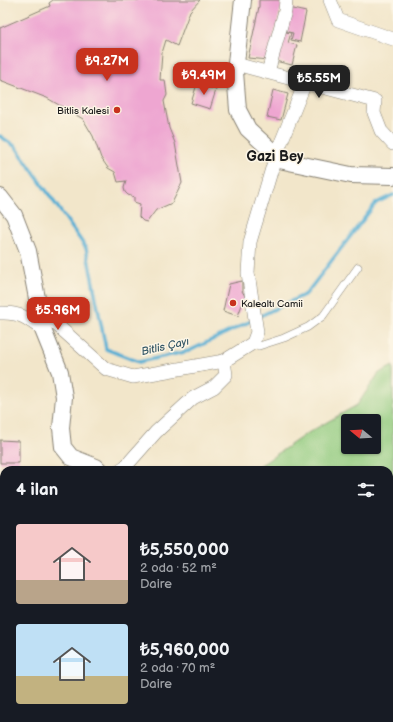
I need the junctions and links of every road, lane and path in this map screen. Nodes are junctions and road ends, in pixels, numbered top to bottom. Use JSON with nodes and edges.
{"nodes":[{"id":1,"x":243,"y":0,"type":"edge"},
{"id":2,"x":286,"y":0,"type":"edge"},
{"id":3,"x":330,"y":0,"type":"edge"},
{"id":4,"x":393,"y":39,"type":"edge"},
{"id":5,"x":236,"y":64,"type":"junction"},
{"id":6,"x":268,"y":72,"type":"junction"},
{"id":7,"x":305,"y":83,"type":"junction"},
{"id":8,"x":393,"y":144,"type":"edge"},
{"id":9,"x":276,"y":155,"type":"junction"},
{"id":10,"x":393,"y":176,"type":"edge"},
{"id":11,"x":0,"y":197,"type":"edge"},
{"id":12,"x":358,"y":267,"type":"dead end"},
{"id":13,"x":38,"y":308,"type":"junction"},
{"id":14,"x":0,"y":313,"type":"edge"},
{"id":15,"x":43,"y":330,"type":"junction"},
{"id":16,"x":255,"y":338,"type":"junction"},
{"id":17,"x":224,"y":361,"type":"junction"},
{"id":18,"x":94,"y":466,"type":"edge"},
{"id":19,"x":126,"y":466,"type":"edge"},
{"id":20,"x":393,"y":588,"type":"edge"},
{"id":21,"x":393,"y":592,"type":"edge"}],
"edges":[{"from":1,"to":5,"type":"street"},
{"from":2,"to":6,"type":"street"},
{"from":3,"to":4,"type":"street"},
{"from":5,"to":6,"type":"street"},
{"from":5,"to":9,"type":"street"},
{"from":6,"to":7,"type":"street"},
{"from":7,"to":8,"type":"street"},
{"from":7,"to":9,"type":"street"},
{"from":9,"to":10,"type":"street"},
{"from":9,"to":16,"type":"street"},
{"from":11,"to":13,"type":"street"},
{"from":12,"to":16,"type":"lane"},
{"from":13,"to":15,"type":"street"},
{"from":13,"to":17,"type":"street"},
{"from":14,"to":15,"type":"street"},
{"from":15,"to":18,"type":"street"},
{"from":16,"to":17,"type":"street"},
{"from":17,"to":19,"type":"street"},
{"from":20,"to":21,"type":"street"}]}
